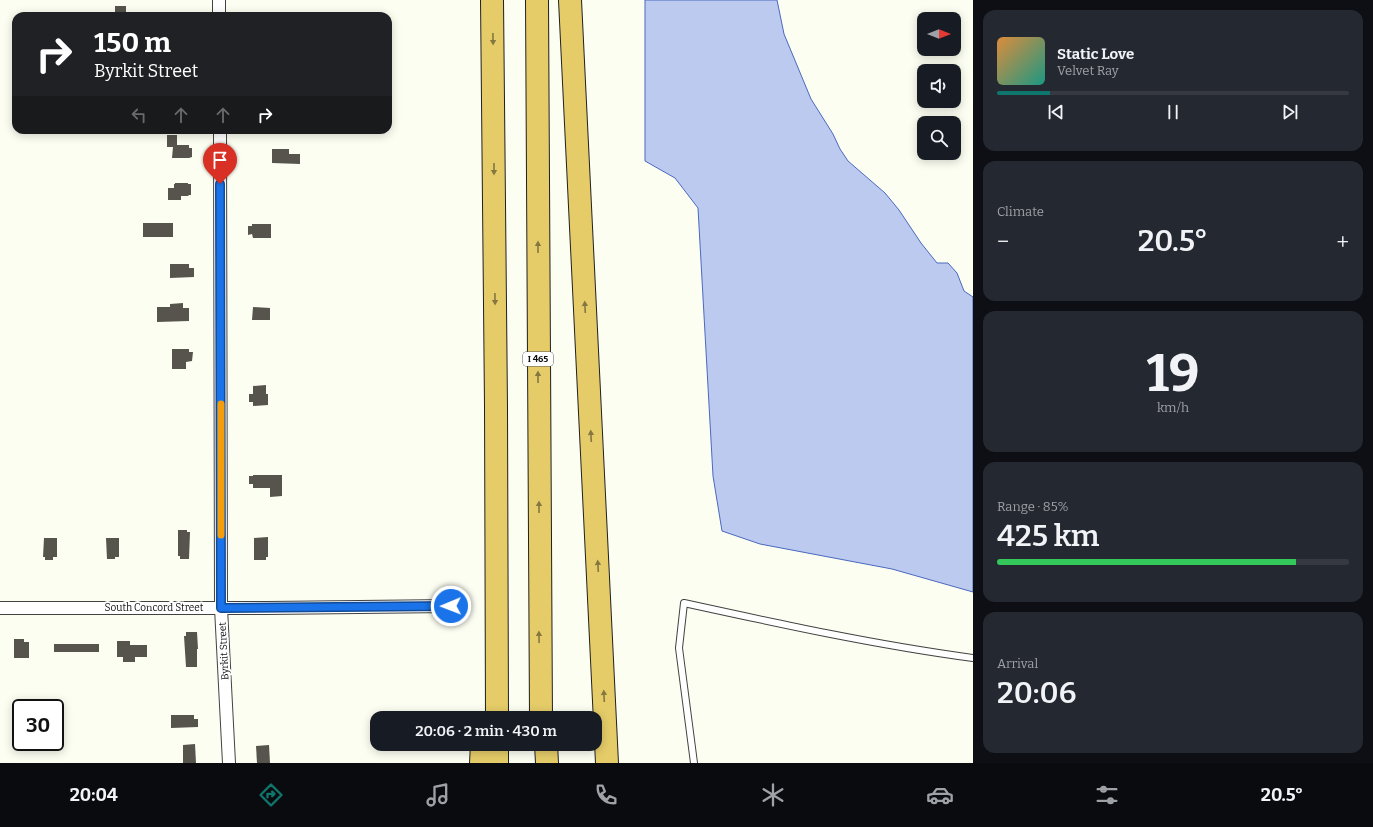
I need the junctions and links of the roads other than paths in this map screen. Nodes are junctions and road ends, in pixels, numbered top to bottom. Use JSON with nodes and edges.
{"nodes":[{"id":1,"x":219,"y":0,"type":"edge"},
{"id":2,"x":492,"y":0,"type":"edge"},
{"id":3,"x":537,"y":0,"type":"edge"},
{"id":4,"x":570,"y":0,"type":"edge"},
{"id":5,"x":219,"y":12,"type":"edge"},
{"id":6,"x":220,"y":134,"type":"edge"},
{"id":7,"x":496,"y":406,"type":"junction"},
{"id":8,"x":451,"y":606,"type":"dead end"},
{"id":9,"x":0,"y":608,"type":"edge"},
{"id":10,"x":221,"y":608,"type":"junction"},
{"id":11,"x":973,"y":658,"type":"edge"},
{"id":12,"x":540,"y":660,"type":"junction"},
{"id":13,"x":483,"y":711,"type":"edge"},
{"id":14,"x":497,"y":711,"type":"edge"},
{"id":15,"x":541,"y":711,"type":"edge"},
{"id":16,"x":544,"y":711,"type":"edge"},
{"id":17,"x":482,"y":751,"type":"edge"},
{"id":18,"x":497,"y":751,"type":"edge"},
{"id":19,"x":541,"y":751,"type":"edge"},
{"id":20,"x":546,"y":751,"type":"edge"},
{"id":21,"x":229,"y":763,"type":"edge"},
{"id":22,"x":481,"y":763,"type":"edge"},
{"id":23,"x":497,"y":763,"type":"edge"},
{"id":24,"x":541,"y":763,"type":"edge"},
{"id":25,"x":547,"y":763,"type":"edge"},
{"id":26,"x":607,"y":763,"type":"edge"},
{"id":27,"x":694,"y":763,"type":"edge"}],
"edges":[{"from":1,"to":5,"type":"street"},
{"from":2,"to":7,"type":"highway","one_way":true},
{"from":12,"to":3,"type":"highway","number":"I 465","one_way":true},
{"from":26,"to":4,"type":"highway","one_way":true},
{"from":6,"to":10,"type":"street","name":"Byrkit Street"},
{"from":7,"to":13,"type":"highway"},
{"from":7,"to":14,"type":"highway"},
{"from":8,"to":10,"type":"street","name":"South Concord Street"},
{"from":9,"to":10,"type":"street","name":"South Concord Street"},
{"from":10,"to":21,"type":"street","name":"Byrkit Street"},
{"from":11,"to":27,"type":"lane"},
{"from":12,"to":15,"type":"highway","number":"I 465"},
{"from":12,"to":16,"type":"highway"},
{"from":17,"to":22,"type":"highway"},
{"from":18,"to":23,"type":"highway"},
{"from":19,"to":24,"type":"highway"},
{"from":20,"to":25,"type":"highway"}]}
